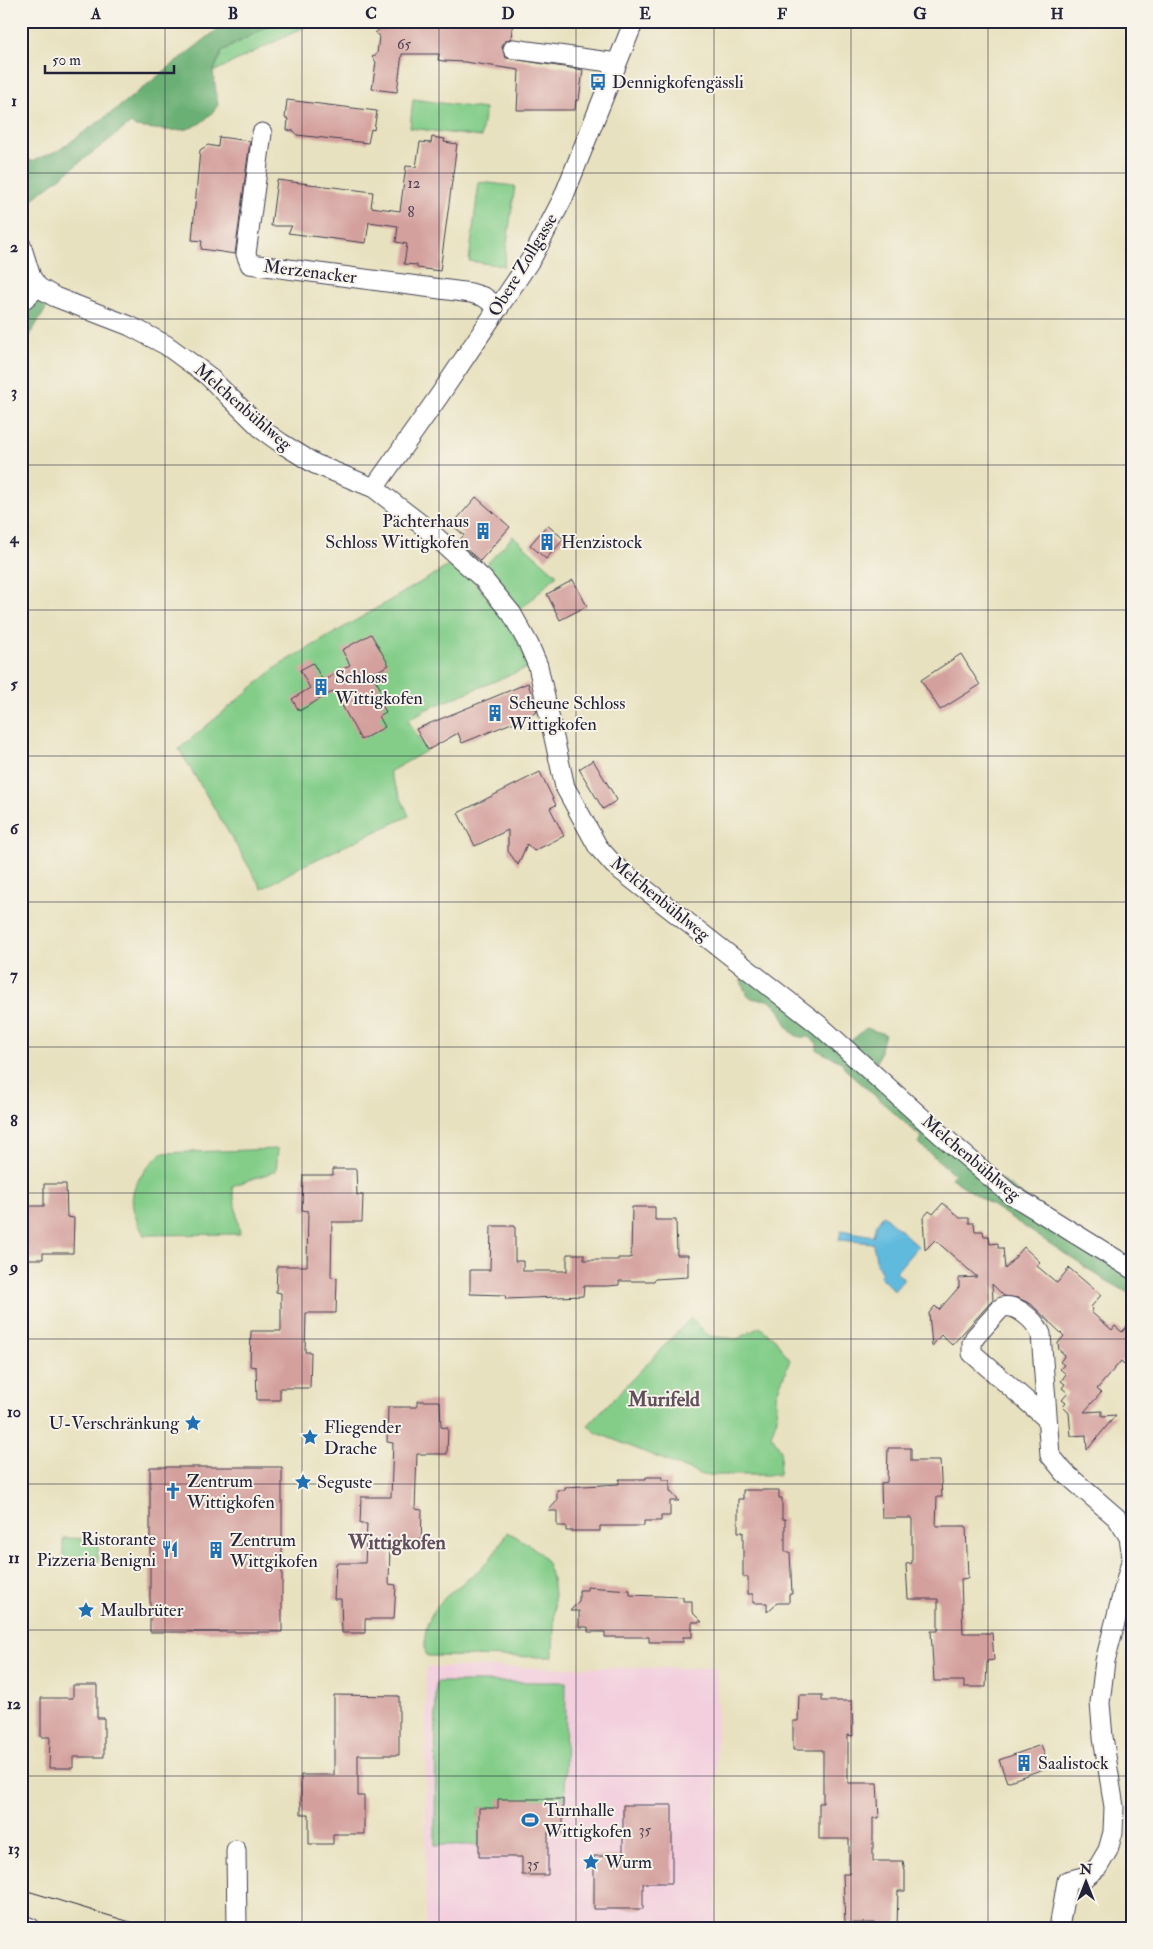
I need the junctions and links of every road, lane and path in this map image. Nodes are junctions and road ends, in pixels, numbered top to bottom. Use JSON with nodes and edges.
{"nodes":[{"id":1,"x":634,"y":21,"type":"edge"},
{"id":2,"x":513,"y":49,"type":"dead end"},
{"id":3,"x":617,"y":63,"type":"junction"},
{"id":4,"x":262,"y":132,"type":"dead end"},
{"id":5,"x":21,"y":245,"type":"edge"},
{"id":6,"x":38,"y":286,"type":"junction"},
{"id":7,"x":21,"y":302,"type":"edge"},
{"id":8,"x":499,"y":308,"type":"junction"},
{"id":9,"x":374,"y":488,"type":"junction"},
{"id":10,"x":1132,"y":1269,"type":"edge"},
{"id":11,"x":1047,"y":1419,"type":"junction"},
{"id":12,"x":236,"y":1850,"type":"dead end"},
{"id":13,"x":21,"y":1924,"type":"edge"},
{"id":14,"x":31,"y":1928,"type":"edge"},
{"id":15,"x":236,"y":1928,"type":"edge"},
{"id":16,"x":1059,"y":1928,"type":"edge"}],
"edges":[{"from":1,"to":3,"type":"street","name":"Obere Zollgasse"},
{"from":2,"to":3,"type":"street"},
{"from":3,"to":8,"type":"street","name":"Obere Zollgasse"},
{"from":4,"to":8,"type":"street","name":"Merzenacker"},
{"from":5,"to":6,"type":"street"},
{"from":6,"to":7,"type":"street"},
{"from":6,"to":9,"type":"street","name":"Melchenbühlweg"},
{"from":8,"to":9,"type":"street","name":"Obere Zollgasse"},
{"from":9,"to":10,"type":"street","name":"Melchenbühlweg"},
{"from":11,"to":11,"type":"street"},
{"from":11,"to":16,"type":"street"},
{"from":12,"to":15,"type":"street"},
{"from":13,"to":14,"type":"street"}]}
